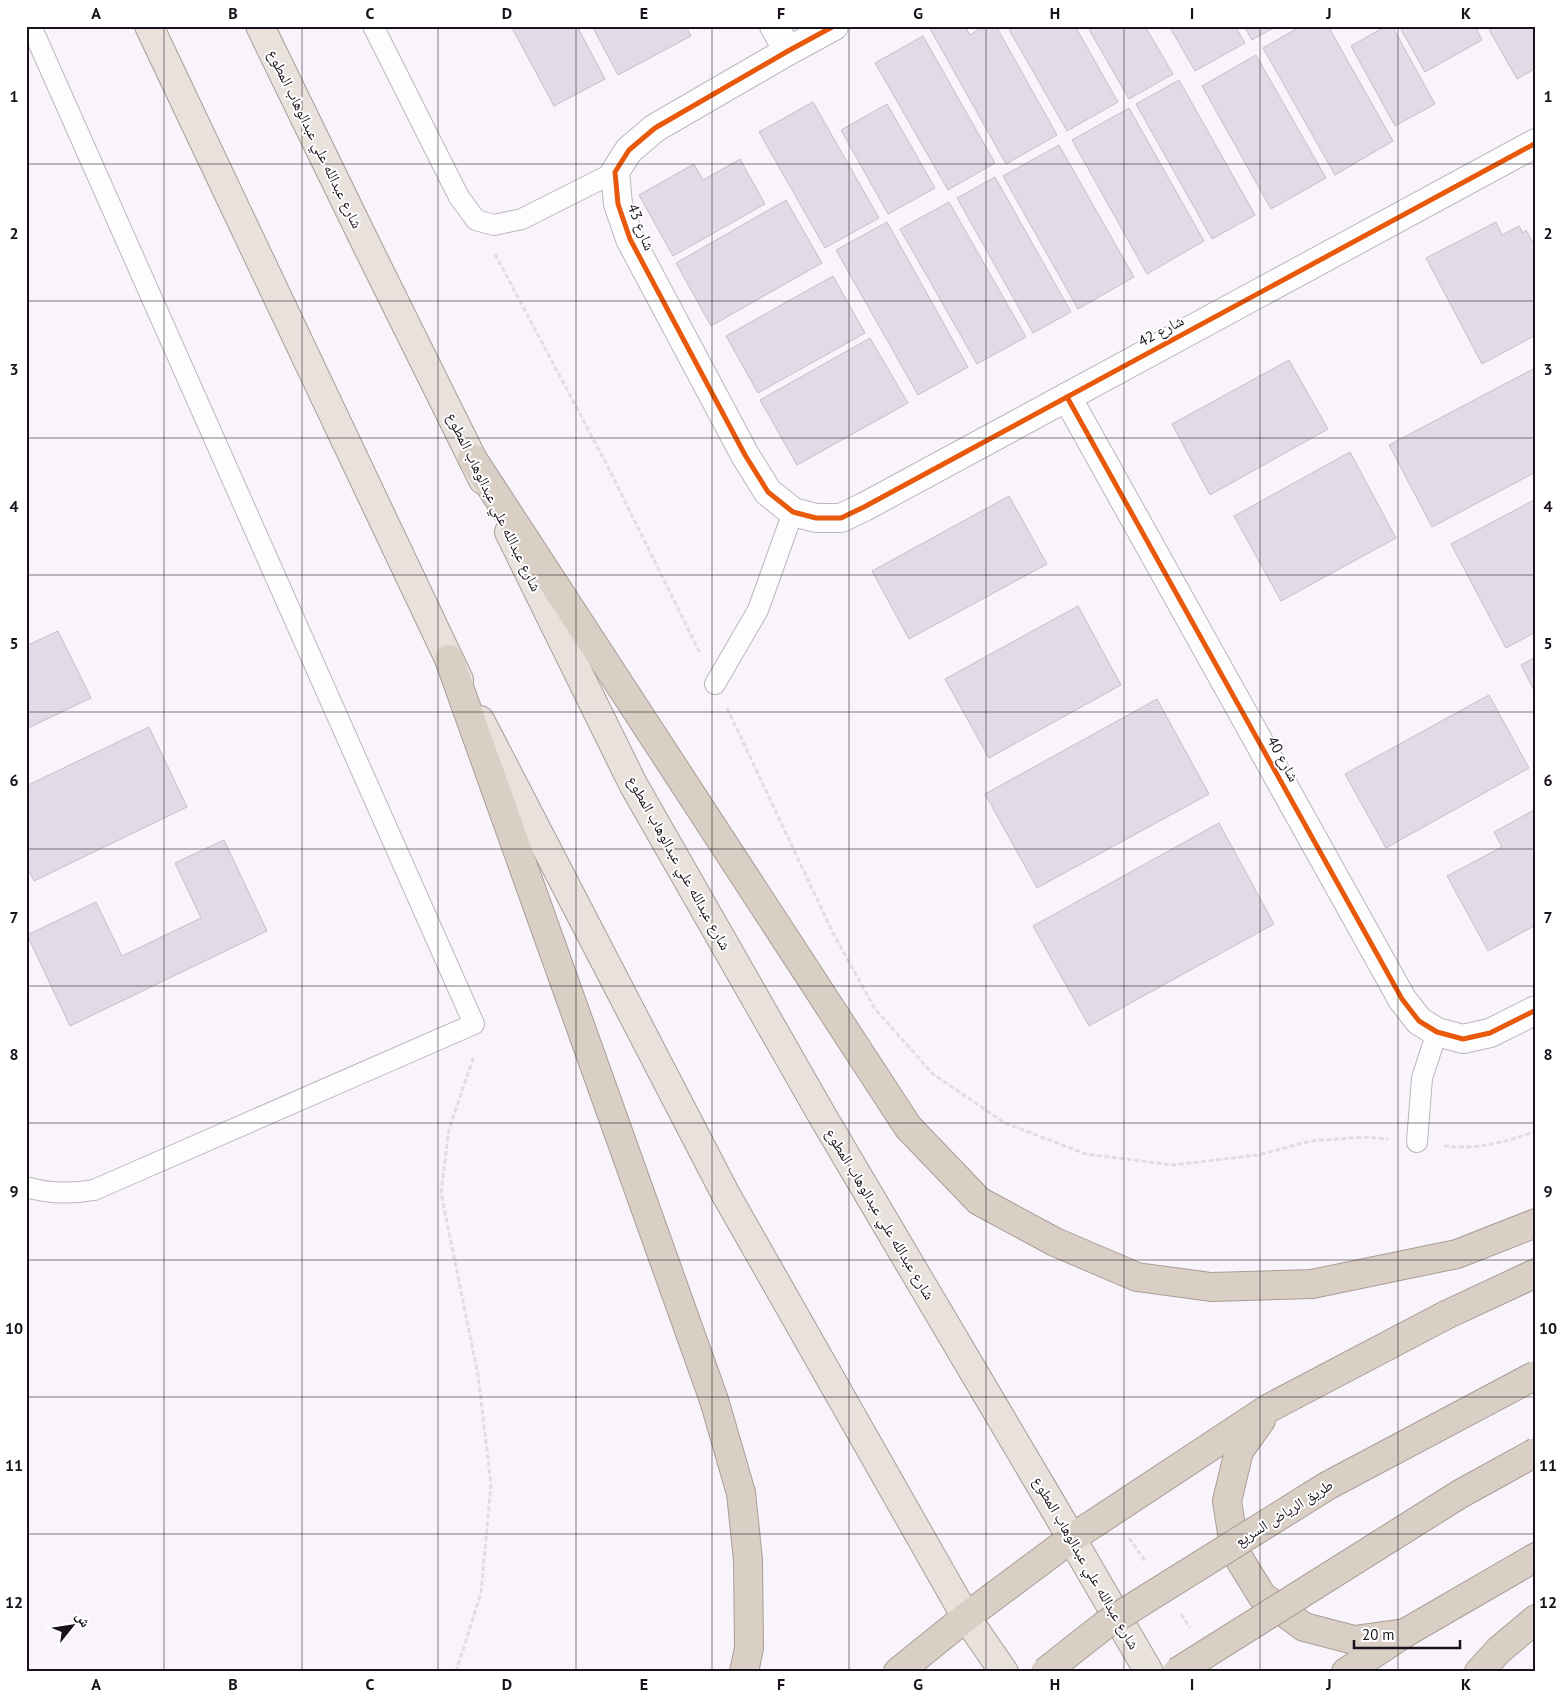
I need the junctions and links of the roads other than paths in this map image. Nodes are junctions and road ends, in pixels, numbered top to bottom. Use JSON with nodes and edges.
{"nodes":[{"id":1,"x":31,"y":26,"type":"edge"},
{"id":2,"x":149,"y":26,"type":"edge"},
{"id":3,"x":260,"y":26,"type":"edge"},
{"id":4,"x":373,"y":26,"type":"edge"},
{"id":5,"x":774,"y":26,"type":"edge"},
{"id":6,"x":834,"y":26,"type":"edge"},
{"id":7,"x":788,"y":51,"type":"junction"},
{"id":8,"x":1536,"y":142,"type":"edge"},
{"id":9,"x":615,"y":172,"type":"junction"},
{"id":10,"x":1068,"y":397,"type":"junction"},
{"id":11,"x":472,"y":458,"type":"junction"},
{"id":12,"x":793,"y":512,"type":"junction"},
{"id":13,"x":449,"y":659,"type":"junction"},
{"id":14,"x":715,"y":684,"type":"road end"},
{"id":15,"x":1536,"y":1010,"type":"edge"},
{"id":16,"x":1437,"y":1032,"type":"junction"},
{"id":17,"x":1417,"y":1142,"type":"road end"},
{"id":18,"x":26,"y":1187,"type":"edge"},
{"id":19,"x":1536,"y":1223,"type":"edge"},
{"id":20,"x":1536,"y":1273,"type":"edge"},
{"id":21,"x":1536,"y":1374,"type":"edge"},
{"id":22,"x":1269,"y":1408,"type":"junction"},
{"id":23,"x":1536,"y":1452,"type":"edge"},
{"id":24,"x":1072,"y":1538,"type":"junction"},
{"id":25,"x":1536,"y":1557,"type":"edge"},
{"id":26,"x":966,"y":1616,"type":"junction"},
{"id":27,"x":1536,"y":1619,"type":"edge"},
{"id":28,"x":1405,"y":1632,"type":"junction"},
{"id":29,"x":744,"y":1672,"type":"edge"},
{"id":30,"x":898,"y":1672,"type":"edge"},
{"id":31,"x":1004,"y":1672,"type":"edge"},
{"id":32,"x":1045,"y":1672,"type":"edge"},
{"id":33,"x":1149,"y":1672,"type":"edge"},
{"id":34,"x":1176,"y":1672,"type":"edge"},
{"id":35,"x":1346,"y":1672,"type":"edge"},
{"id":36,"x":1479,"y":1672,"type":"edge"}],
"edges":[{"from":1,"to":18,"type":"lane"},
{"from":2,"to":13,"type":"main road"},
{"from":3,"to":11,"type":"main road","name":"شارع عبدالله علي عبدالوهاب المطوع"},
{"from":4,"to":9,"type":"lane"},
{"from":5,"to":7,"type":"street"},
{"from":6,"to":7,"type":"street"},
{"from":7,"to":9,"type":"street"},
{"from":8,"to":10,"type":"street","name":"شارع 42"},
{"from":9,"to":12,"type":"street","name":"شارع 43"},
{"from":10,"to":12,"type":"street","name":"شارع 42"},
{"from":10,"to":16,"type":"street","name":"شارع 40"},
{"from":11,"to":19,"type":"highway"},
{"from":11,"to":24,"type":"main road","name":"شارع عبدالله علي عبدالوهاب المطوع"},
{"from":12,"to":14,"type":"lane"},
{"from":13,"to":26,"type":"main road"},
{"from":13,"to":29,"type":"highway"},
{"from":15,"to":16,"type":"street","name":"شارع 40"},
{"from":16,"to":17,"type":"lane"},
{"from":20,"to":22,"type":"highway"},
{"from":21,"to":32,"type":"highway","name":"طريق الرياض السريع","bridge":true},
{"from":22,"to":24,"type":"highway"},
{"from":22,"to":28,"type":"highway"},
{"from":23,"to":34,"type":"highway","bridge":true},
{"from":24,"to":26,"type":"highway"},
{"from":24,"to":33,"type":"main road","name":"شارع عبدالله علي عبدالوهاب المطوع"},
{"from":25,"to":28,"type":"highway"},
{"from":26,"to":30,"type":"highway"},
{"from":26,"to":31,"type":"main road"},
{"from":27,"to":36,"type":"highway"},
{"from":28,"to":35,"type":"highway"}]}
